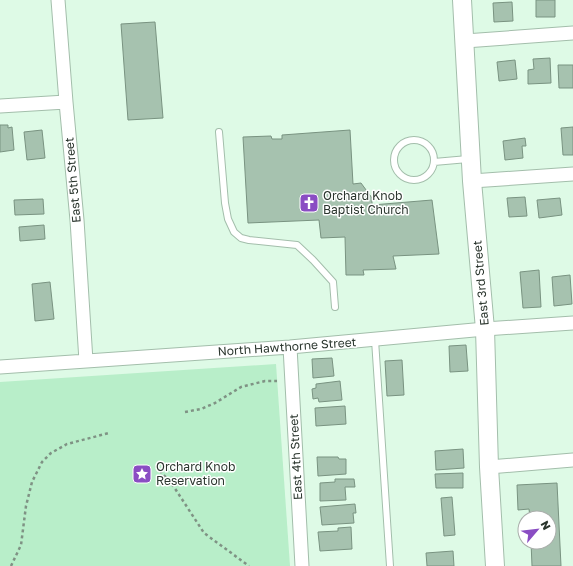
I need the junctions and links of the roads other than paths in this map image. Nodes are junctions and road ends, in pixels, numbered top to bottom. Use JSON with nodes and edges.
{"nodes":[{"id":1,"x":58,"y":0,"type":"edge"},
{"id":2,"x":462,"y":0,"type":"edge"},
{"id":3,"x":573,"y":34,"type":"edge"},
{"id":4,"x":465,"y":41,"type":"junction"},
{"id":5,"x":66,"y":102,"type":"junction"},
{"id":6,"x":0,"y":106,"type":"edge"},
{"id":7,"x":219,"y":132,"type":"dead end"},
{"id":8,"x":471,"y":159,"type":"junction"},
{"id":9,"x":434,"y":162,"type":"junction"},
{"id":10,"x":573,"y":174,"type":"edge"},
{"id":11,"x":472,"y":181,"type":"junction"},
{"id":12,"x":336,"y":307,"type":"dead end"},
{"id":13,"x":573,"y":324,"type":"edge"},
{"id":14,"x":485,"y":329,"type":"junction"},
{"id":15,"x":375,"y":340,"type":"junction"},
{"id":16,"x":290,"y":347,"type":"junction"},
{"id":17,"x":86,"y":361,"type":"junction"},
{"id":18,"x":0,"y":367,"type":"edge"},
{"id":19,"x":573,"y":460,"type":"edge"},
{"id":20,"x":489,"y":467,"type":"junction"},
{"id":21,"x":302,"y":566,"type":"edge"},
{"id":22,"x":390,"y":566,"type":"edge"},
{"id":23,"x":495,"y":566,"type":"edge"}],
"edges":[{"from":1,"to":5,"type":"street","name":"East 5th Street"},
{"from":2,"to":4,"type":"main road","name":"East 3rd Street"},
{"from":3,"to":4,"type":"street"},
{"from":4,"to":8,"type":"main road","name":"East 3rd Street"},
{"from":5,"to":6,"type":"street"},
{"from":5,"to":17,"type":"street","name":"East 5th Street"},
{"from":7,"to":12,"type":"lane"},
{"from":8,"to":9,"type":"lane"},
{"from":8,"to":11,"type":"main road","name":"East 3rd Street"},
{"from":9,"to":9,"type":"lane"},
{"from":10,"to":11,"type":"street"},
{"from":11,"to":14,"type":"main road","name":"East 3rd Street"},
{"from":13,"to":14,"type":"street","name":"North Hawthorne Street"},
{"from":14,"to":15,"type":"street","name":"North Hawthorne Street"},
{"from":14,"to":20,"type":"main road","name":"East 3rd Street"},
{"from":15,"to":16,"type":"street","name":"North Hawthorne Street"},
{"from":15,"to":22,"type":"lane"},
{"from":16,"to":17,"type":"street","name":"North Hawthorne Street"},
{"from":16,"to":21,"type":"street","name":"East 4th Street"},
{"from":17,"to":18,"type":"street","name":"North Hawthorne Street"},
{"from":19,"to":20,"type":"street"},
{"from":20,"to":23,"type":"main road","name":"East 3rd Street"}]}
